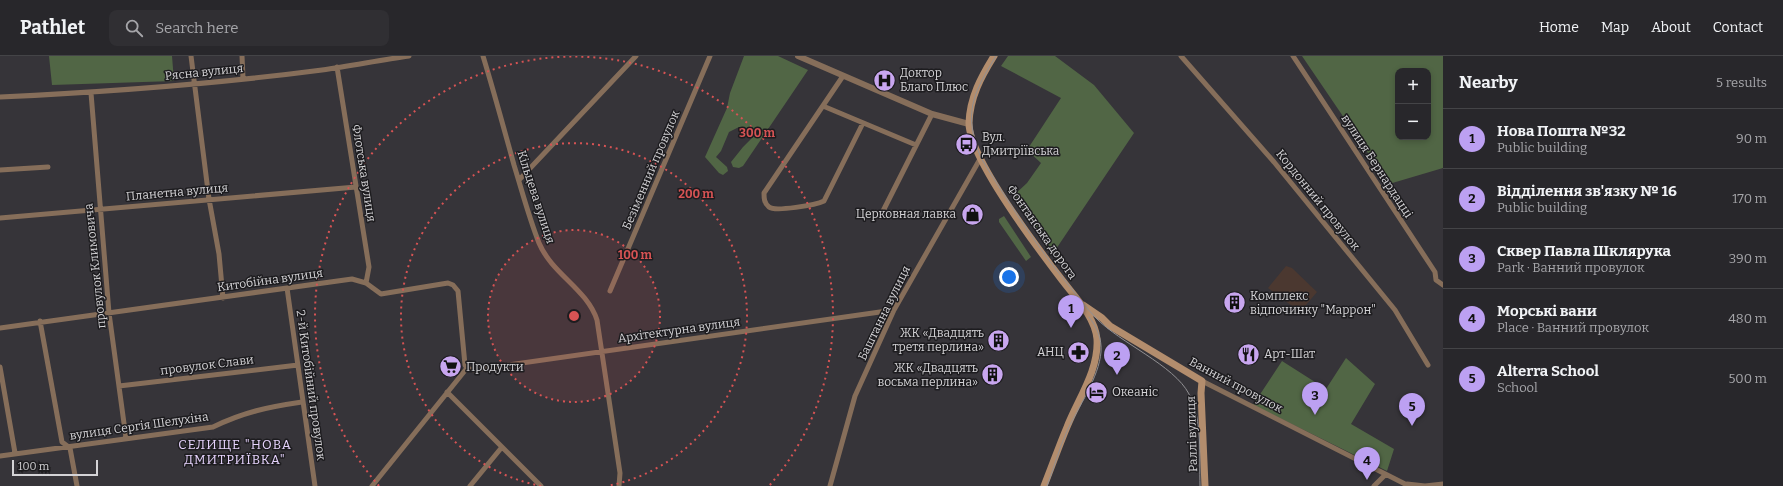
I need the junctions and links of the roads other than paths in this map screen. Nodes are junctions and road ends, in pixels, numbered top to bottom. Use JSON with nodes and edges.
{"nodes":[{"id":1,"x":191,"y":56,"type":"edge"},
{"id":2,"x":242,"y":56,"type":"edge"},
{"id":3,"x":409,"y":56,"type":"edge"},
{"id":4,"x":484,"y":56,"type":"edge"},
{"id":5,"x":636,"y":56,"type":"edge"},
{"id":6,"x":710,"y":56,"type":"edge"},
{"id":7,"x":798,"y":56,"type":"edge"},
{"id":8,"x":994,"y":56,"type":"edge"},
{"id":9,"x":1181,"y":56,"type":"edge"},
{"id":10,"x":1293,"y":56,"type":"edge"},
{"id":11,"x":390,"y":57,"type":"edge"},
{"id":12,"x":337,"y":67,"type":"junction"},
{"id":13,"x":843,"y":76,"type":"junction"},
{"id":14,"x":243,"y":78,"type":"junction"},
{"id":15,"x":194,"y":83,"type":"junction"},
{"id":16,"x":91,"y":93,"type":"junction"},
{"id":17,"x":0,"y":97,"type":"edge"},
{"id":18,"x":823,"y":106,"type":"junction"},
{"id":19,"x":932,"y":114,"type":"junction"},
{"id":20,"x":863,"y":123,"type":"junction"},
{"id":21,"x":969,"y":124,"type":"junction"},
{"id":22,"x":916,"y":145,"type":"junction"},
{"id":23,"x":980,"y":159,"type":"junction"},
{"id":24,"x":48,"y":167,"type":"dead end"},
{"id":25,"x":0,"y":170,"type":"edge"},
{"id":26,"x":519,"y":180,"type":"junction"},
{"id":27,"x":356,"y":187,"type":"junction"},
{"id":28,"x":209,"y":200,"type":"junction"},
{"id":29,"x":100,"y":209,"type":"junction"},
{"id":30,"x":880,"y":217,"type":"dead end"},
{"id":31,"x":0,"y":218,"type":"edge"},
{"id":32,"x":366,"y":283,"type":"junction"},
{"id":33,"x":1443,"y":285,"type":"edge"},
{"id":34,"x":287,"y":288,"type":"junction"},
{"id":35,"x":610,"y":291,"type":"dead end"},
{"id":36,"x":223,"y":298,"type":"junction"},
{"id":37,"x":1082,"y":305,"type":"junction"},
{"id":38,"x":894,"y":310,"type":"junction"},
{"id":39,"x":109,"y":313,"type":"junction"},
{"id":40,"x":40,"y":321,"type":"junction"},
{"id":41,"x":1110,"y":326,"type":"junction"},
{"id":42,"x":0,"y":328,"type":"edge"},
{"id":43,"x":1095,"y":332,"type":"junction"},
{"id":44,"x":602,"y":351,"type":"junction"},
{"id":45,"x":298,"y":364,"type":"junction"},
{"id":46,"x":1428,"y":366,"type":"dead end"},
{"id":47,"x":0,"y":367,"type":"edge"},
{"id":48,"x":467,"y":368,"type":"junction"},
{"id":49,"x":1202,"y":381,"type":"junction"},
{"id":50,"x":119,"y":386,"type":"junction"},
{"id":51,"x":446,"y":392,"type":"junction"},
{"id":52,"x":302,"y":402,"type":"junction"},
{"id":53,"x":126,"y":438,"type":"junction"},
{"id":54,"x":67,"y":446,"type":"junction"},
{"id":55,"x":502,"y":448,"type":"junction"},
{"id":56,"x":15,"y":453,"type":"junction"},
{"id":57,"x":0,"y":456,"type":"edge"},
{"id":58,"x":1385,"y":475,"type":"junction"},
{"id":59,"x":1443,"y":484,"type":"edge"},
{"id":60,"x":1408,"y":485,"type":"edge"},
{"id":61,"x":77,"y":486,"type":"edge"},
{"id":62,"x":315,"y":486,"type":"edge"},
{"id":63,"x":372,"y":486,"type":"edge"},
{"id":64,"x":470,"y":486,"type":"edge"},
{"id":65,"x":541,"y":486,"type":"edge"},
{"id":66,"x":619,"y":486,"type":"edge"},
{"id":67,"x":830,"y":486,"type":"edge"},
{"id":68,"x":1044,"y":486,"type":"edge"},
{"id":69,"x":1205,"y":486,"type":"edge"},
{"id":70,"x":1374,"y":486,"type":"edge"}],
"edges":[{"from":1,"to":15,"type":"street"},
{"from":2,"to":14,"type":"street"},
{"from":3,"to":11,"type":"street","name":"Рясна вулиця"},
{"from":4,"to":26,"type":"street","name":"Кільцева вулиця"},
{"from":5,"to":26,"type":"street"},
{"from":6,"to":35,"type":"street","name":"Безіменний провулок"},
{"from":7,"to":13,"type":"street"},
{"from":8,"to":21,"type":"main road","name":"Фонтанська дорога"},
{"from":9,"to":46,"type":"street","name":"Кордонний провулок"},
{"from":10,"to":33,"type":"street","name":"вулиця Бернардацці"},
{"from":11,"to":12,"type":"street","name":"Рясна вулиця"},
{"from":12,"to":14,"type":"street","name":"Рясна вулиця"},
{"from":12,"to":27,"type":"street","name":"Флотська вулиця"},
{"from":13,"to":18,"type":"street"},
{"from":13,"to":19,"type":"street"},
{"from":14,"to":15,"type":"street","name":"Рясна вулиця"},
{"from":15,"to":16,"type":"street","name":"Рясна вулиця"},
{"from":15,"to":28,"type":"street"},
{"from":16,"to":17,"type":"street","name":"Рясна вулиця"},
{"from":16,"to":29,"type":"street","name":"провулок Климовича"},
{"from":18,"to":20,"type":"street"},
{"from":18,"to":20,"type":"street"},
{"from":19,"to":21,"type":"street"},
{"from":19,"to":22,"type":"street"},
{"from":20,"to":22,"type":"street"},
{"from":21,"to":23,"type":"main road","name":"Фонтанська дорога"},
{"from":22,"to":30,"type":"street"},
{"from":23,"to":37,"type":"main road","name":"Фонтанська дорога"},
{"from":23,"to":38,"type":"street","name":"Баштанна вулиця"},
{"from":24,"to":25,"type":"street"},
{"from":26,"to":44,"type":"street","name":"Кільцева вулиця"},
{"from":27,"to":28,"type":"street","name":"Планетна вулиця"},
{"from":27,"to":32,"type":"street","name":"Флотська вулиця"},
{"from":28,"to":29,"type":"street","name":"Планетна вулиця"},
{"from":28,"to":36,"type":"street"},
{"from":29,"to":31,"type":"street","name":"Планетна вулиця"},
{"from":29,"to":39,"type":"street","name":"провулок Климовича"},
{"from":32,"to":34,"type":"street","name":"Китобійна вулиця"},
{"from":32,"to":48,"type":"street","name":"Китобійна вулиця"},
{"from":34,"to":36,"type":"street","name":"Китобійна вулиця"},
{"from":34,"to":45,"type":"street","name":"2-й Китобійний провулок"},
{"from":36,"to":39,"type":"street","name":"Китобійна вулиця"},
{"from":37,"to":41,"type":"main road","name":"Ванний провулок"},
{"from":37,"to":43,"type":"main road","name":"Фонтанська дорога"},
{"from":38,"to":44,"type":"street","name":"Архітектурна вулиця"},
{"from":38,"to":67,"type":"street","name":"Баштанна вулиця"},
{"from":39,"to":40,"type":"street","name":"Китобійна вулиця"},
{"from":39,"to":50,"type":"street","name":"провулок Климовича"},
{"from":40,"to":42,"type":"street","name":"Китобійна вулиця"},
{"from":40,"to":54,"type":"street"},
{"from":41,"to":43,"type":"main road"},
{"from":41,"to":49,"type":"main road","name":"Ванний провулок"},
{"from":43,"to":68,"type":"main road","name":"Фонтанська дорога"},
{"from":44,"to":48,"type":"street","name":"Архітектурна вулиця"},
{"from":44,"to":66,"type":"street","name":"Кільцева вулиця"},
{"from":45,"to":50,"type":"street","name":"провулок Слави"},
{"from":45,"to":52,"type":"street","name":"2-й Китобійний провулок"},
{"from":47,"to":56,"type":"street"},
{"from":48,"to":51,"type":"street"},
{"from":49,"to":58,"type":"street","name":"Ванний провулок"},
{"from":49,"to":69,"type":"main road","name":"Раллі вулиця"},
{"from":50,"to":53,"type":"street","name":"провулок Климовича"},
{"from":51,"to":55,"type":"street"},
{"from":51,"to":63,"type":"street"},
{"from":52,"to":53,"type":"street","name":"вулиця Сергія Шелухіна"},
{"from":52,"to":62,"type":"street","name":"2-й Китобійний провулок"},
{"from":53,"to":54,"type":"street","name":"вулиця Сергія Шелухіна"},
{"from":54,"to":56,"type":"street","name":"вулиця Сергія Шелухіна"},
{"from":54,"to":61,"type":"street"},
{"from":55,"to":64,"type":"street"},
{"from":55,"to":65,"type":"street"},
{"from":56,"to":57,"type":"street","name":"вулиця Сергія Шелухіна"},
{"from":58,"to":60,"type":"street","name":"Ванний провулок"},
{"from":58,"to":70,"type":"street"},
{"from":59,"to":60,"type":"street","name":"Ванний провулок"}]}
